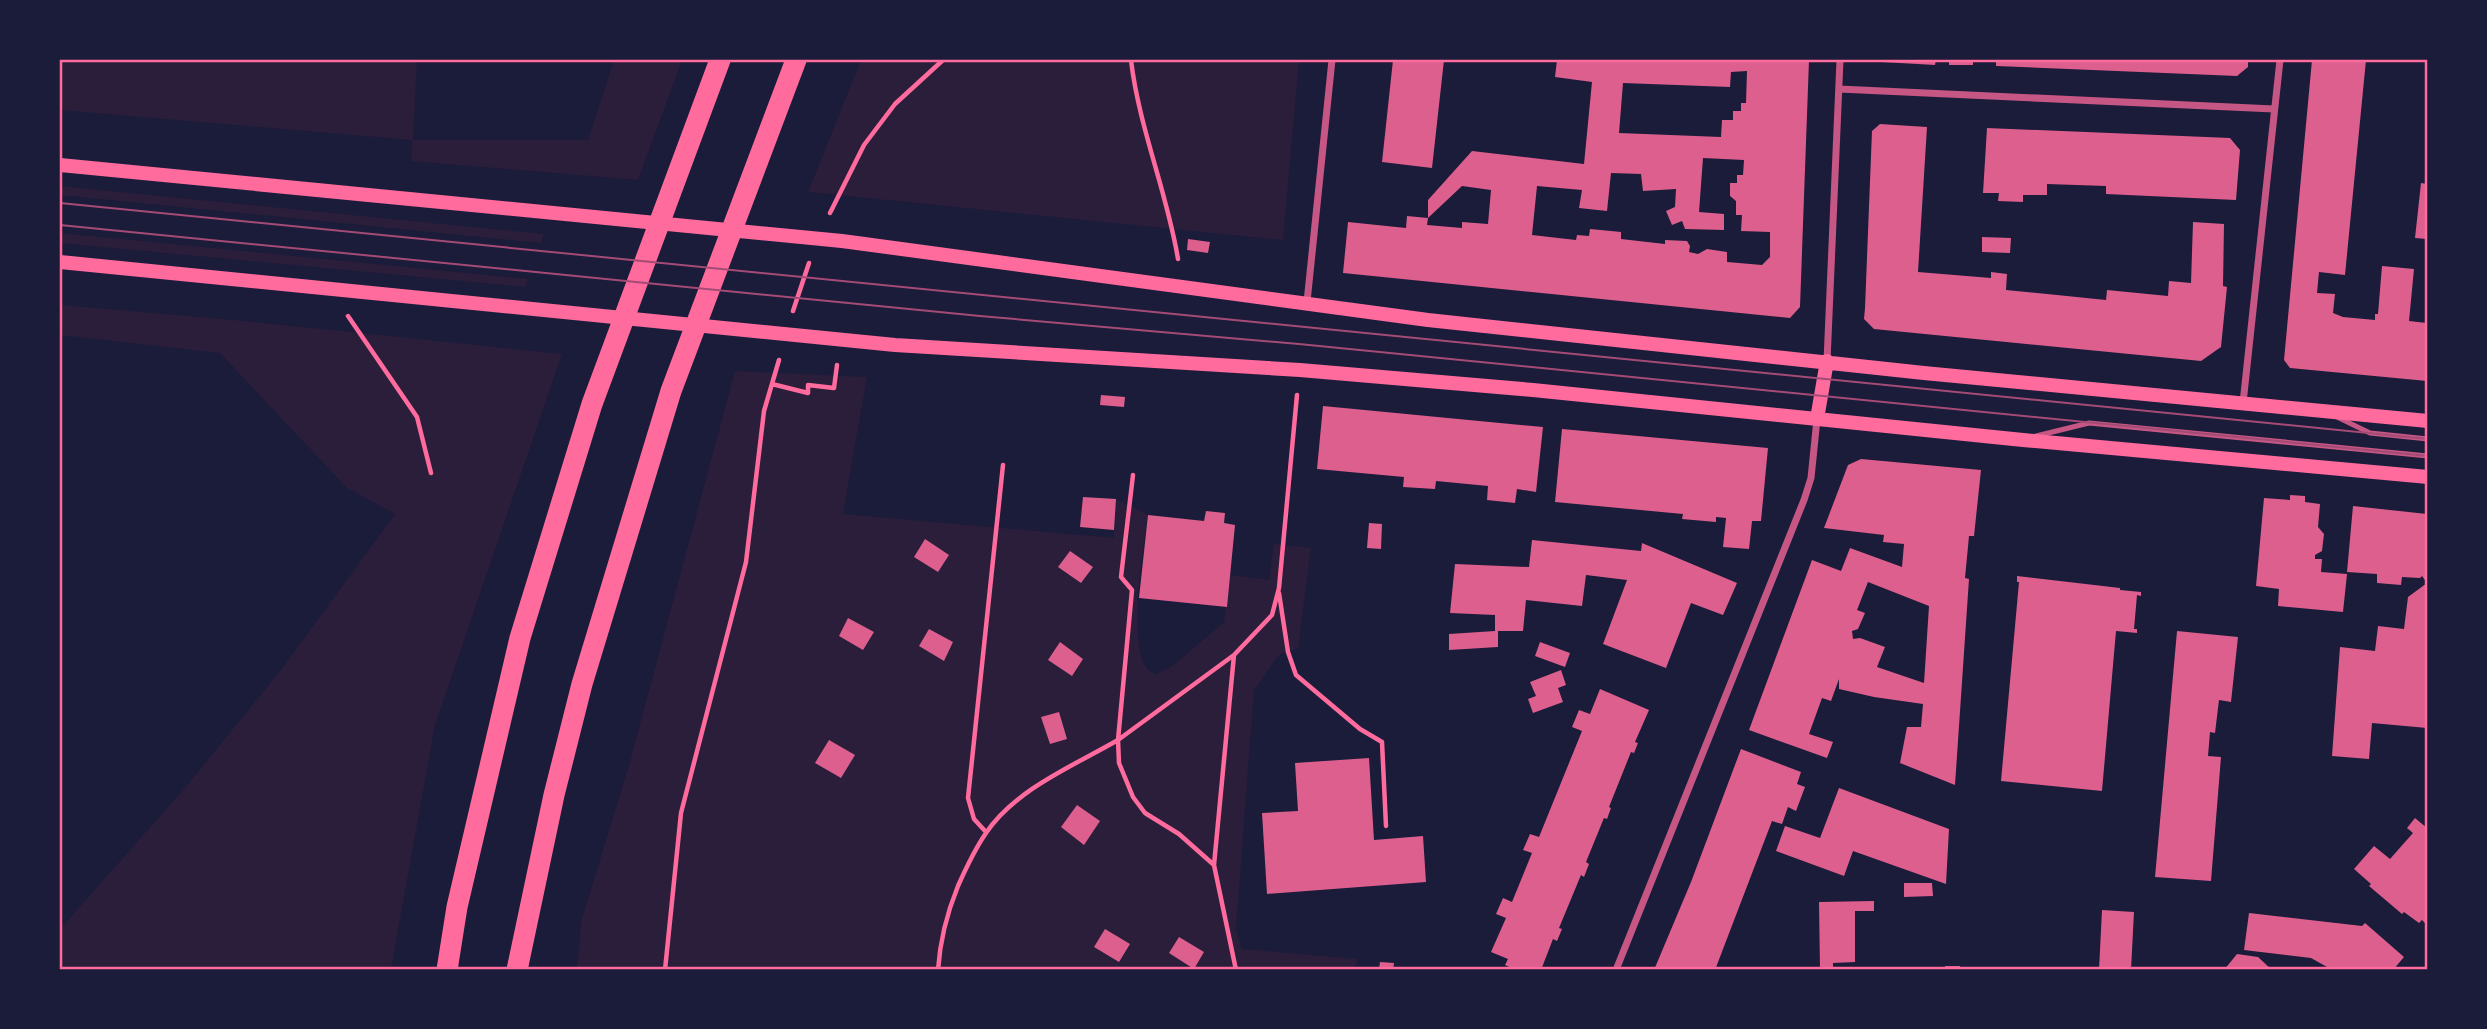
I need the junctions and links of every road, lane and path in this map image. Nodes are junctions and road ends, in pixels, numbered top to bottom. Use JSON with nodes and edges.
{"nodes":[{"id":1,"x":720,"y":60,"type":"edge"},
{"id":2,"x":796,"y":60,"type":"edge"},
{"id":3,"x":943,"y":60,"type":"edge"},
{"id":4,"x":1131,"y":60,"type":"edge"},
{"id":5,"x":1332,"y":60,"type":"edge"},
{"id":6,"x":1840,"y":60,"type":"edge"},
{"id":7,"x":2280,"y":60,"type":"edge"},
{"id":8,"x":1839,"y":89,"type":"junction"},
{"id":9,"x":2274,"y":109,"type":"junction"},
{"id":10,"x":60,"y":165,"type":"edge"},
{"id":11,"x":828,"y":217,"type":"dead end"},
{"id":12,"x":1173,"y":231,"type":"dead end"},
{"id":13,"x":814,"y":253,"type":"dead end"},
{"id":14,"x":60,"y":262,"type":"edge"},
{"id":15,"x":349,"y":291,"type":"junction"},
{"id":16,"x":1307,"y":302,"type":"junction"},
{"id":17,"x":792,"y":312,"type":"dead end"},
{"id":18,"x":782,"y":348,"type":"dead end"},
{"id":19,"x":1827,"y":361,"type":"junction"},
{"id":20,"x":1300,"y":370,"type":"junction"},
{"id":21,"x":772,"y":384,"type":"junction"},
{"id":22,"x":834,"y":388,"type":"dead end"},
{"id":23,"x":2243,"y":403,"type":"junction"},
{"id":24,"x":2325,"y":411,"type":"junction"},
{"id":25,"x":1817,"y":419,"type":"junction"},
{"id":26,"x":2427,"y":421,"type":"edge"},
{"id":27,"x":2427,"y":439,"type":"edge"},
{"id":28,"x":2023,"y":440,"type":"junction"},
{"id":29,"x":2427,"y":456,"type":"edge"},
{"id":30,"x":1003,"y":465,"type":"dead end"},
{"id":31,"x":431,"y":473,"type":"dead end"},
{"id":32,"x":1133,"y":475,"type":"dead end"},
{"id":33,"x":2427,"y":477,"type":"edge"},
{"id":34,"x":1279,"y":588,"type":"junction"},
{"id":35,"x":1234,"y":655,"type":"junction"},
{"id":36,"x":1118,"y":740,"type":"junction"},
{"id":37,"x":1386,"y":826,"type":"dead end"},
{"id":38,"x":986,"y":832,"type":"junction"},
{"id":39,"x":1214,"y":866,"type":"junction"},
{"id":40,"x":447,"y":970,"type":"edge"},
{"id":41,"x":517,"y":970,"type":"edge"},
{"id":42,"x":665,"y":970,"type":"edge"},
{"id":43,"x":938,"y":970,"type":"edge"},
{"id":44,"x":1236,"y":970,"type":"edge"},
{"id":45,"x":1616,"y":970,"type":"edge"}],
"edges":[{"from":1,"to":40,"type":"highway"},
{"from":2,"to":41,"type":"highway"},
{"from":3,"to":11,"type":"path"},
{"from":4,"to":12,"type":"path"},
{"from":5,"to":16,"type":"street"},
{"from":6,"to":8,"type":"street"},
{"from":7,"to":9,"type":"street"},
{"from":8,"to":9,"type":"street"},
{"from":8,"to":19,"type":"street"},
{"from":9,"to":23,"type":"street"},
{"from":10,"to":16,"type":"main road"},
{"from":13,"to":17,"type":"path"},
{"from":14,"to":15,"type":"main road"},
{"from":15,"to":20,"type":"main road"},
{"from":15,"to":31,"type":"path"},
{"from":16,"to":19,"type":"main road"},
{"from":18,"to":21,"type":"path"},
{"from":19,"to":23,"type":"main road"},
{"from":19,"to":25,"type":"main road"},
{"from":20,"to":25,"type":"main road"},
{"from":20,"to":34,"type":"path"},
{"from":21,"to":22,"type":"path"},
{"from":21,"to":42,"type":"path"},
{"from":23,"to":24,"type":"main road"},
{"from":24,"to":26,"type":"main road"},
{"from":24,"to":27,"type":"lane"},
{"from":25,"to":28,"type":"main road"},
{"from":25,"to":45,"type":"street"},
{"from":28,"to":29,"type":"lane"},
{"from":28,"to":33,"type":"main road"},
{"from":30,"to":38,"type":"path"},
{"from":32,"to":36,"type":"path"},
{"from":34,"to":35,"type":"path"},
{"from":34,"to":37,"type":"path"},
{"from":35,"to":36,"type":"path"},
{"from":35,"to":39,"type":"path"},
{"from":36,"to":38,"type":"path"},
{"from":36,"to":39,"type":"path"},
{"from":38,"to":43,"type":"path"},
{"from":39,"to":44,"type":"path"}]}
